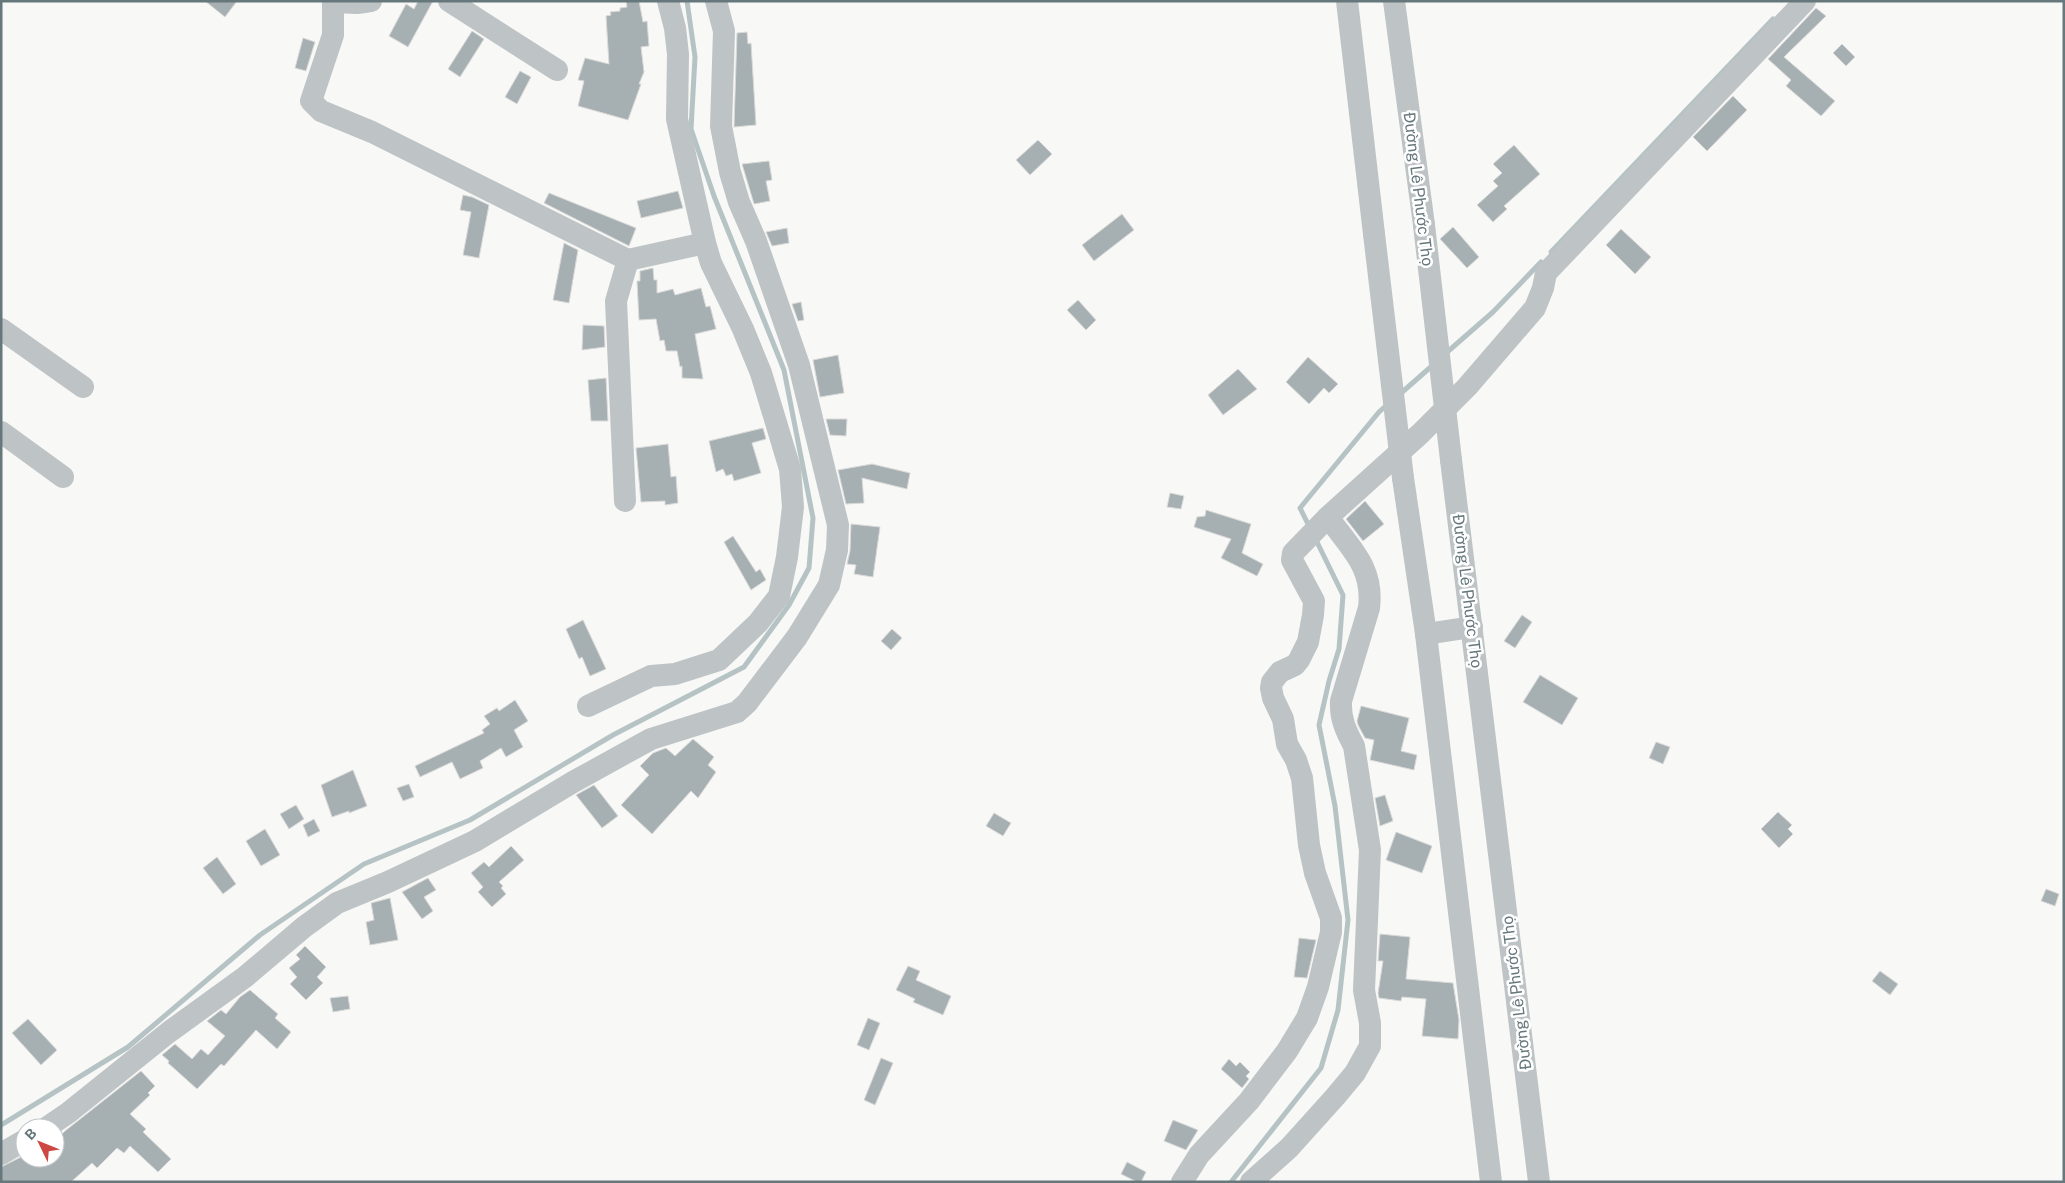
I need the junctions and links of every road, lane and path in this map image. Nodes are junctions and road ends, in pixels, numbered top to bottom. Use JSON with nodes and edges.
{"nodes":[{"id":1,"x":371,"y":1,"type":"edge"},
{"id":2,"x":449,"y":1,"type":"edge"},
{"id":3,"x":668,"y":1,"type":"edge"},
{"id":4,"x":716,"y":1,"type":"edge"},
{"id":5,"x":1347,"y":1,"type":"edge"},
{"id":6,"x":1394,"y":1,"type":"edge"},
{"id":7,"x":1805,"y":1,"type":"edge"},
{"id":8,"x":334,"y":2,"type":"edge"},
{"id":9,"x":479,"y":10,"type":"edge"},
{"id":10,"x":557,"y":70,"type":"dead end"},
{"id":11,"x":706,"y":243,"type":"junction"},
{"id":12,"x":628,"y":260,"type":"junction"},
{"id":13,"x":1,"y":328,"type":"edge"},
{"id":14,"x":83,"y":387,"type":"dead end"},
{"id":15,"x":1,"y":432,"type":"edge"},
{"id":16,"x":63,"y":477,"type":"dead end"},
{"id":17,"x":625,"y":502,"type":"dead end"},
{"id":18,"x":1324,"y":520,"type":"junction"},
{"id":19,"x":1472,"y":627,"type":"junction"},
{"id":20,"x":1426,"y":634,"type":"junction"},
{"id":21,"x":588,"y":706,"type":"dead end"},
{"id":22,"x":61,"y":1118,"type":"edge"},
{"id":23,"x":15,"y":1146,"type":"edge"},
{"id":24,"x":1,"y":1154,"type":"edge"},
{"id":25,"x":1182,"y":1182,"type":"edge"},
{"id":26,"x":1251,"y":1182,"type":"edge"},
{"id":27,"x":1491,"y":1182,"type":"edge"},
{"id":28,"x":1539,"y":1182,"type":"edge"}],
"edges":[{"from":1,"to":8,"type":"street"},
{"from":2,"to":9,"type":"street"},
{"from":3,"to":11,"type":"street"},
{"from":4,"to":22,"type":"street"},
{"from":5,"to":20,"type":"street","bridge":true},
{"from":6,"to":19,"type":"street","name":"Đường Lê Phước Thọ","bridge":true},
{"from":7,"to":18,"type":"street"},
{"from":8,"to":12,"type":"street"},
{"from":9,"to":10,"type":"street"},
{"from":11,"to":12,"type":"street"},
{"from":11,"to":21,"type":"street"},
{"from":12,"to":17,"type":"street"},
{"from":13,"to":14,"type":"street"},
{"from":15,"to":16,"type":"street"},
{"from":18,"to":25,"type":"street"},
{"from":18,"to":26,"type":"street"},
{"from":19,"to":20,"type":"street"},
{"from":19,"to":28,"type":"street","name":"Đường Lê Phước Thọ"},
{"from":20,"to":27,"type":"street"},
{"from":23,"to":24,"type":"street"}]}
